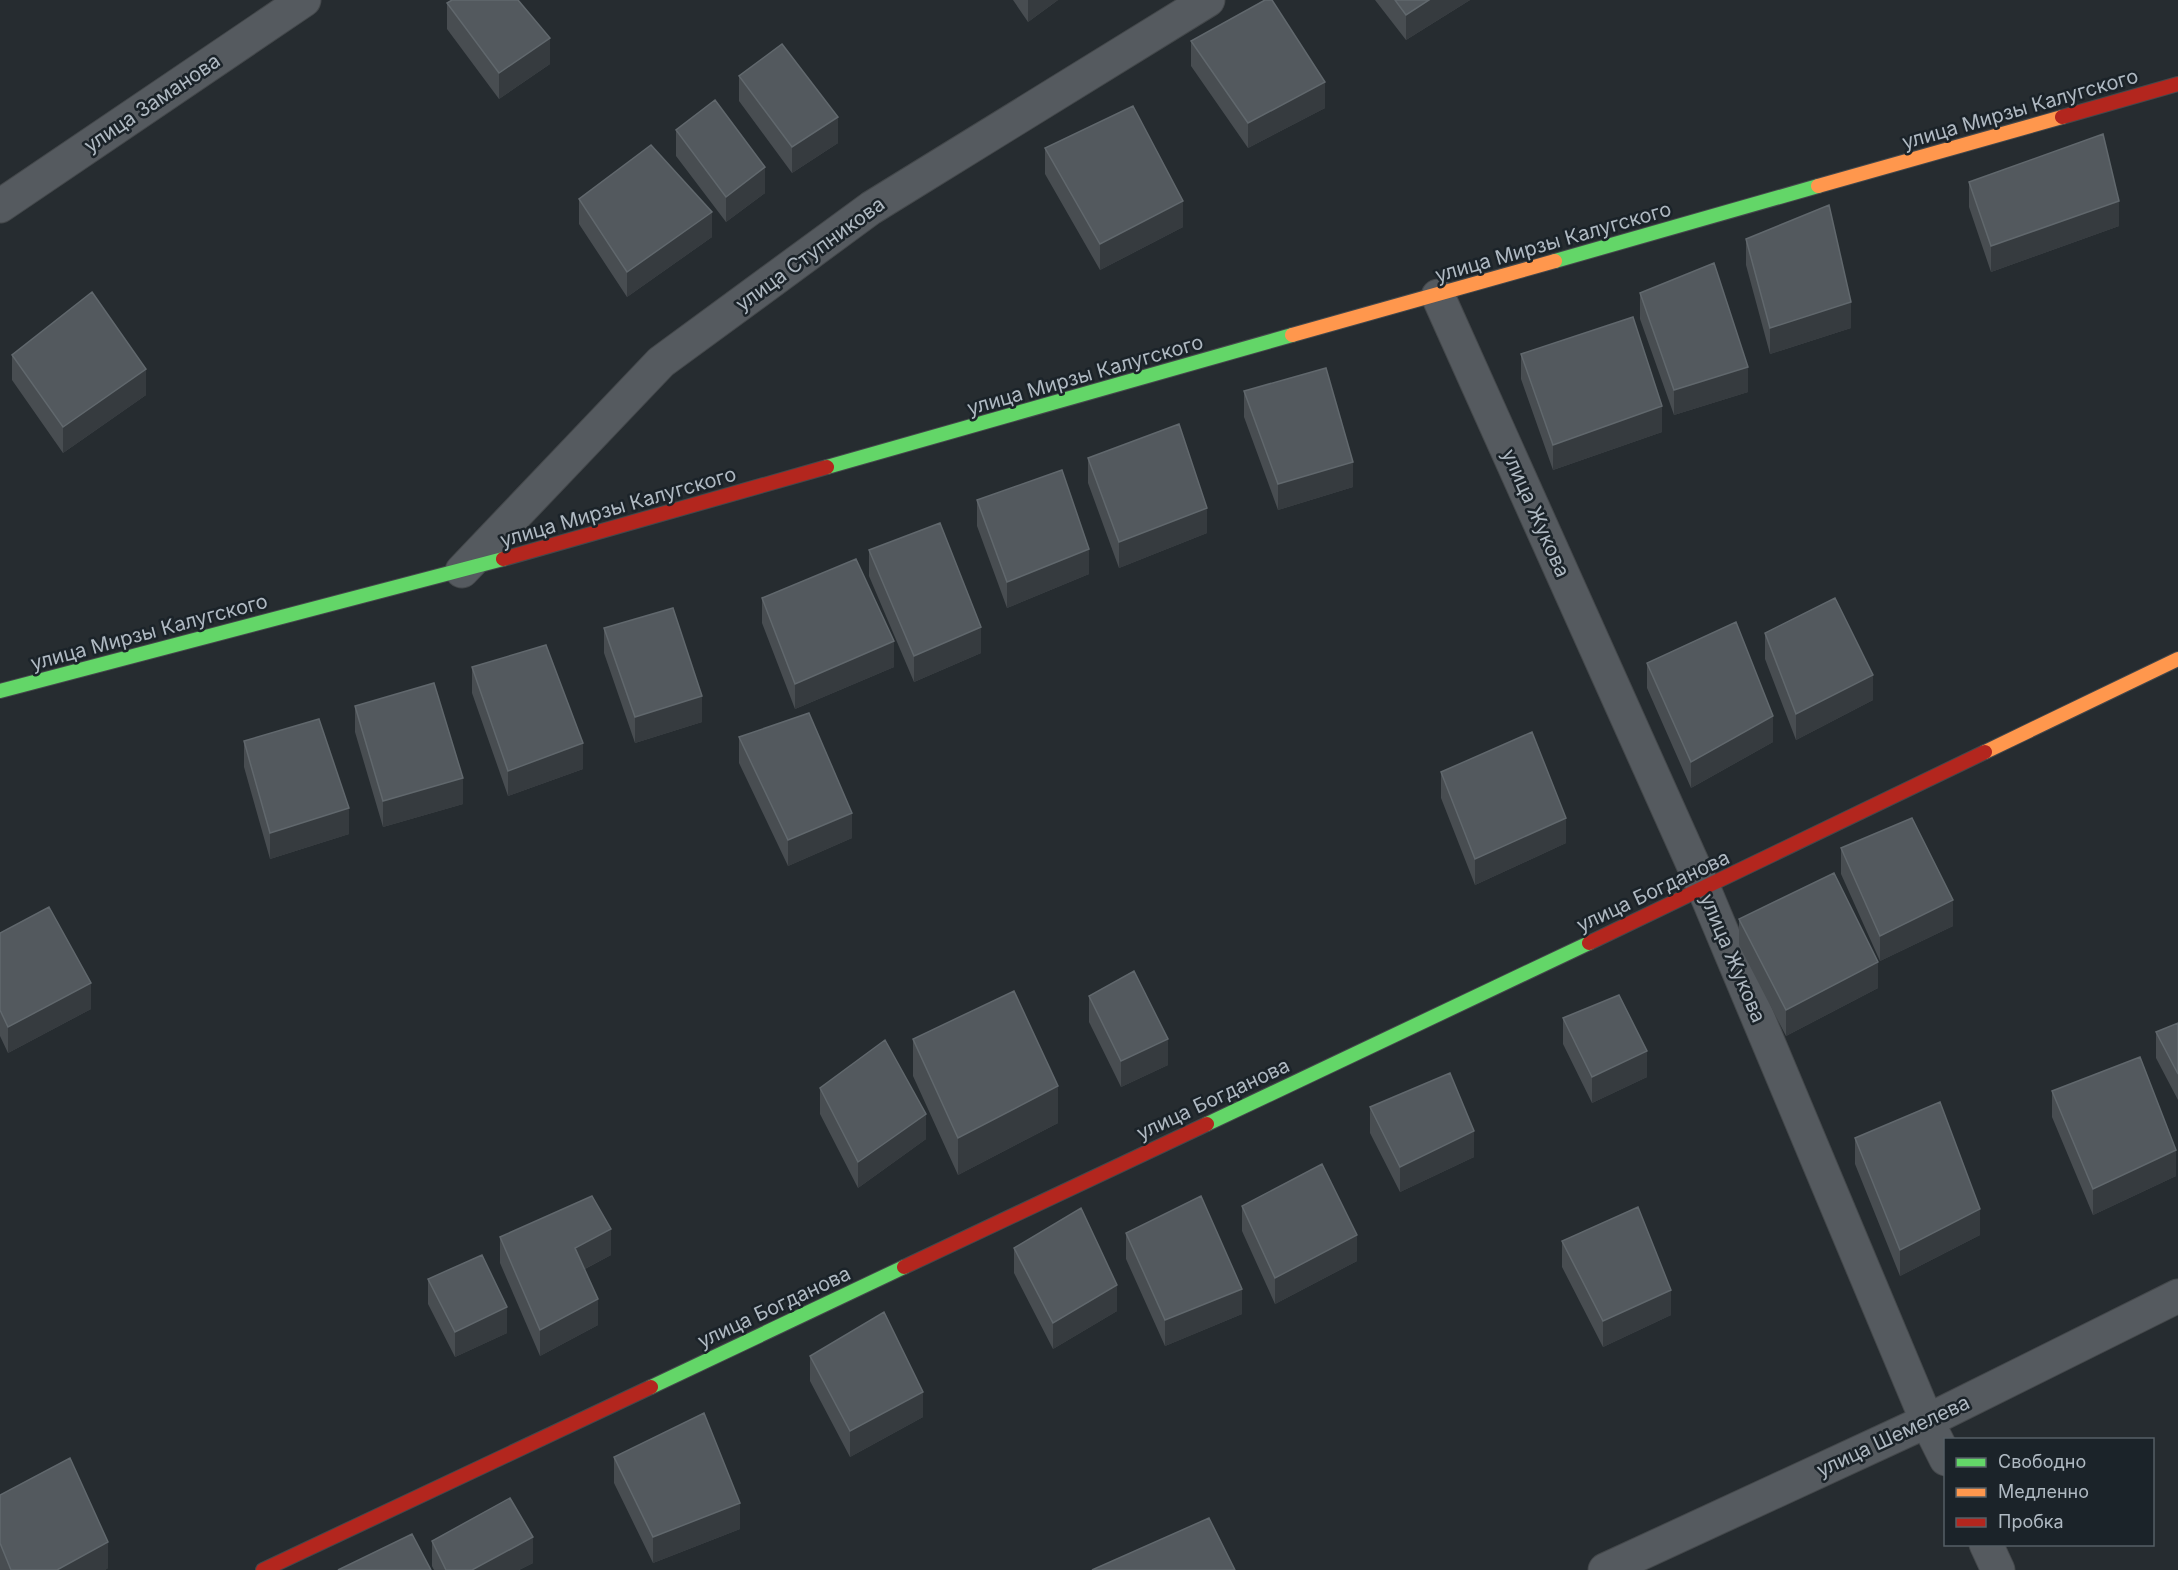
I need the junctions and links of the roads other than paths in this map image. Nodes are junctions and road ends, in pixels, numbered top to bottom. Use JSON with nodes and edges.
{"nodes":[{"id":1,"x":304,"y":0,"type":"edge"},
{"id":2,"x":1208,"y":0,"type":"edge"},
{"id":3,"x":2178,"y":84,"type":"edge"},
{"id":4,"x":0,"y":206,"type":"edge"},
{"id":5,"x":1438,"y":296,"type":"junction"},
{"id":6,"x":462,"y":571,"type":"junction"},
{"id":7,"x":2178,"y":659,"type":"edge"},
{"id":8,"x":0,"y":691,"type":"edge"},
{"id":9,"x":1704,"y":889,"type":"junction"},
{"id":10,"x":2178,"y":1296,"type":"edge"},
{"id":11,"x":1927,"y":1421,"type":"junction"},
{"id":12,"x":1944,"y":1455,"type":"edge"},
{"id":13,"x":1986,"y":1546,"type":"edge"},
{"id":14,"x":263,"y":1570,"type":"edge"},
{"id":15,"x":1605,"y":1570,"type":"edge"},
{"id":16,"x":1998,"y":1570,"type":"edge"}],
"edges":[{"from":1,"to":4,"type":"street","name":"улица Заманова"},
{"from":2,"to":6,"type":"street","name":"улица Ступникова"},
{"from":3,"to":5,"type":"street","name":"улица Мирзы Калугского"},
{"from":5,"to":6,"type":"street","name":"улица Мирзы Калугского"},
{"from":5,"to":9,"type":"street","name":"улица Жукова"},
{"from":6,"to":8,"type":"street","name":"улица Мирзы Калугского"},
{"from":7,"to":9,"type":"street","name":"улица Богданова"},
{"from":9,"to":11,"type":"street","name":"улица Жукова"},
{"from":9,"to":14,"type":"street","name":"улица Богданова"},
{"from":10,"to":11,"type":"street","name":"улица Шемелева"},
{"from":11,"to":12,"type":"street","name":"улица Жукова"},
{"from":11,"to":15,"type":"street","name":"улица Шемелева"},
{"from":13,"to":16,"type":"street"}]}
